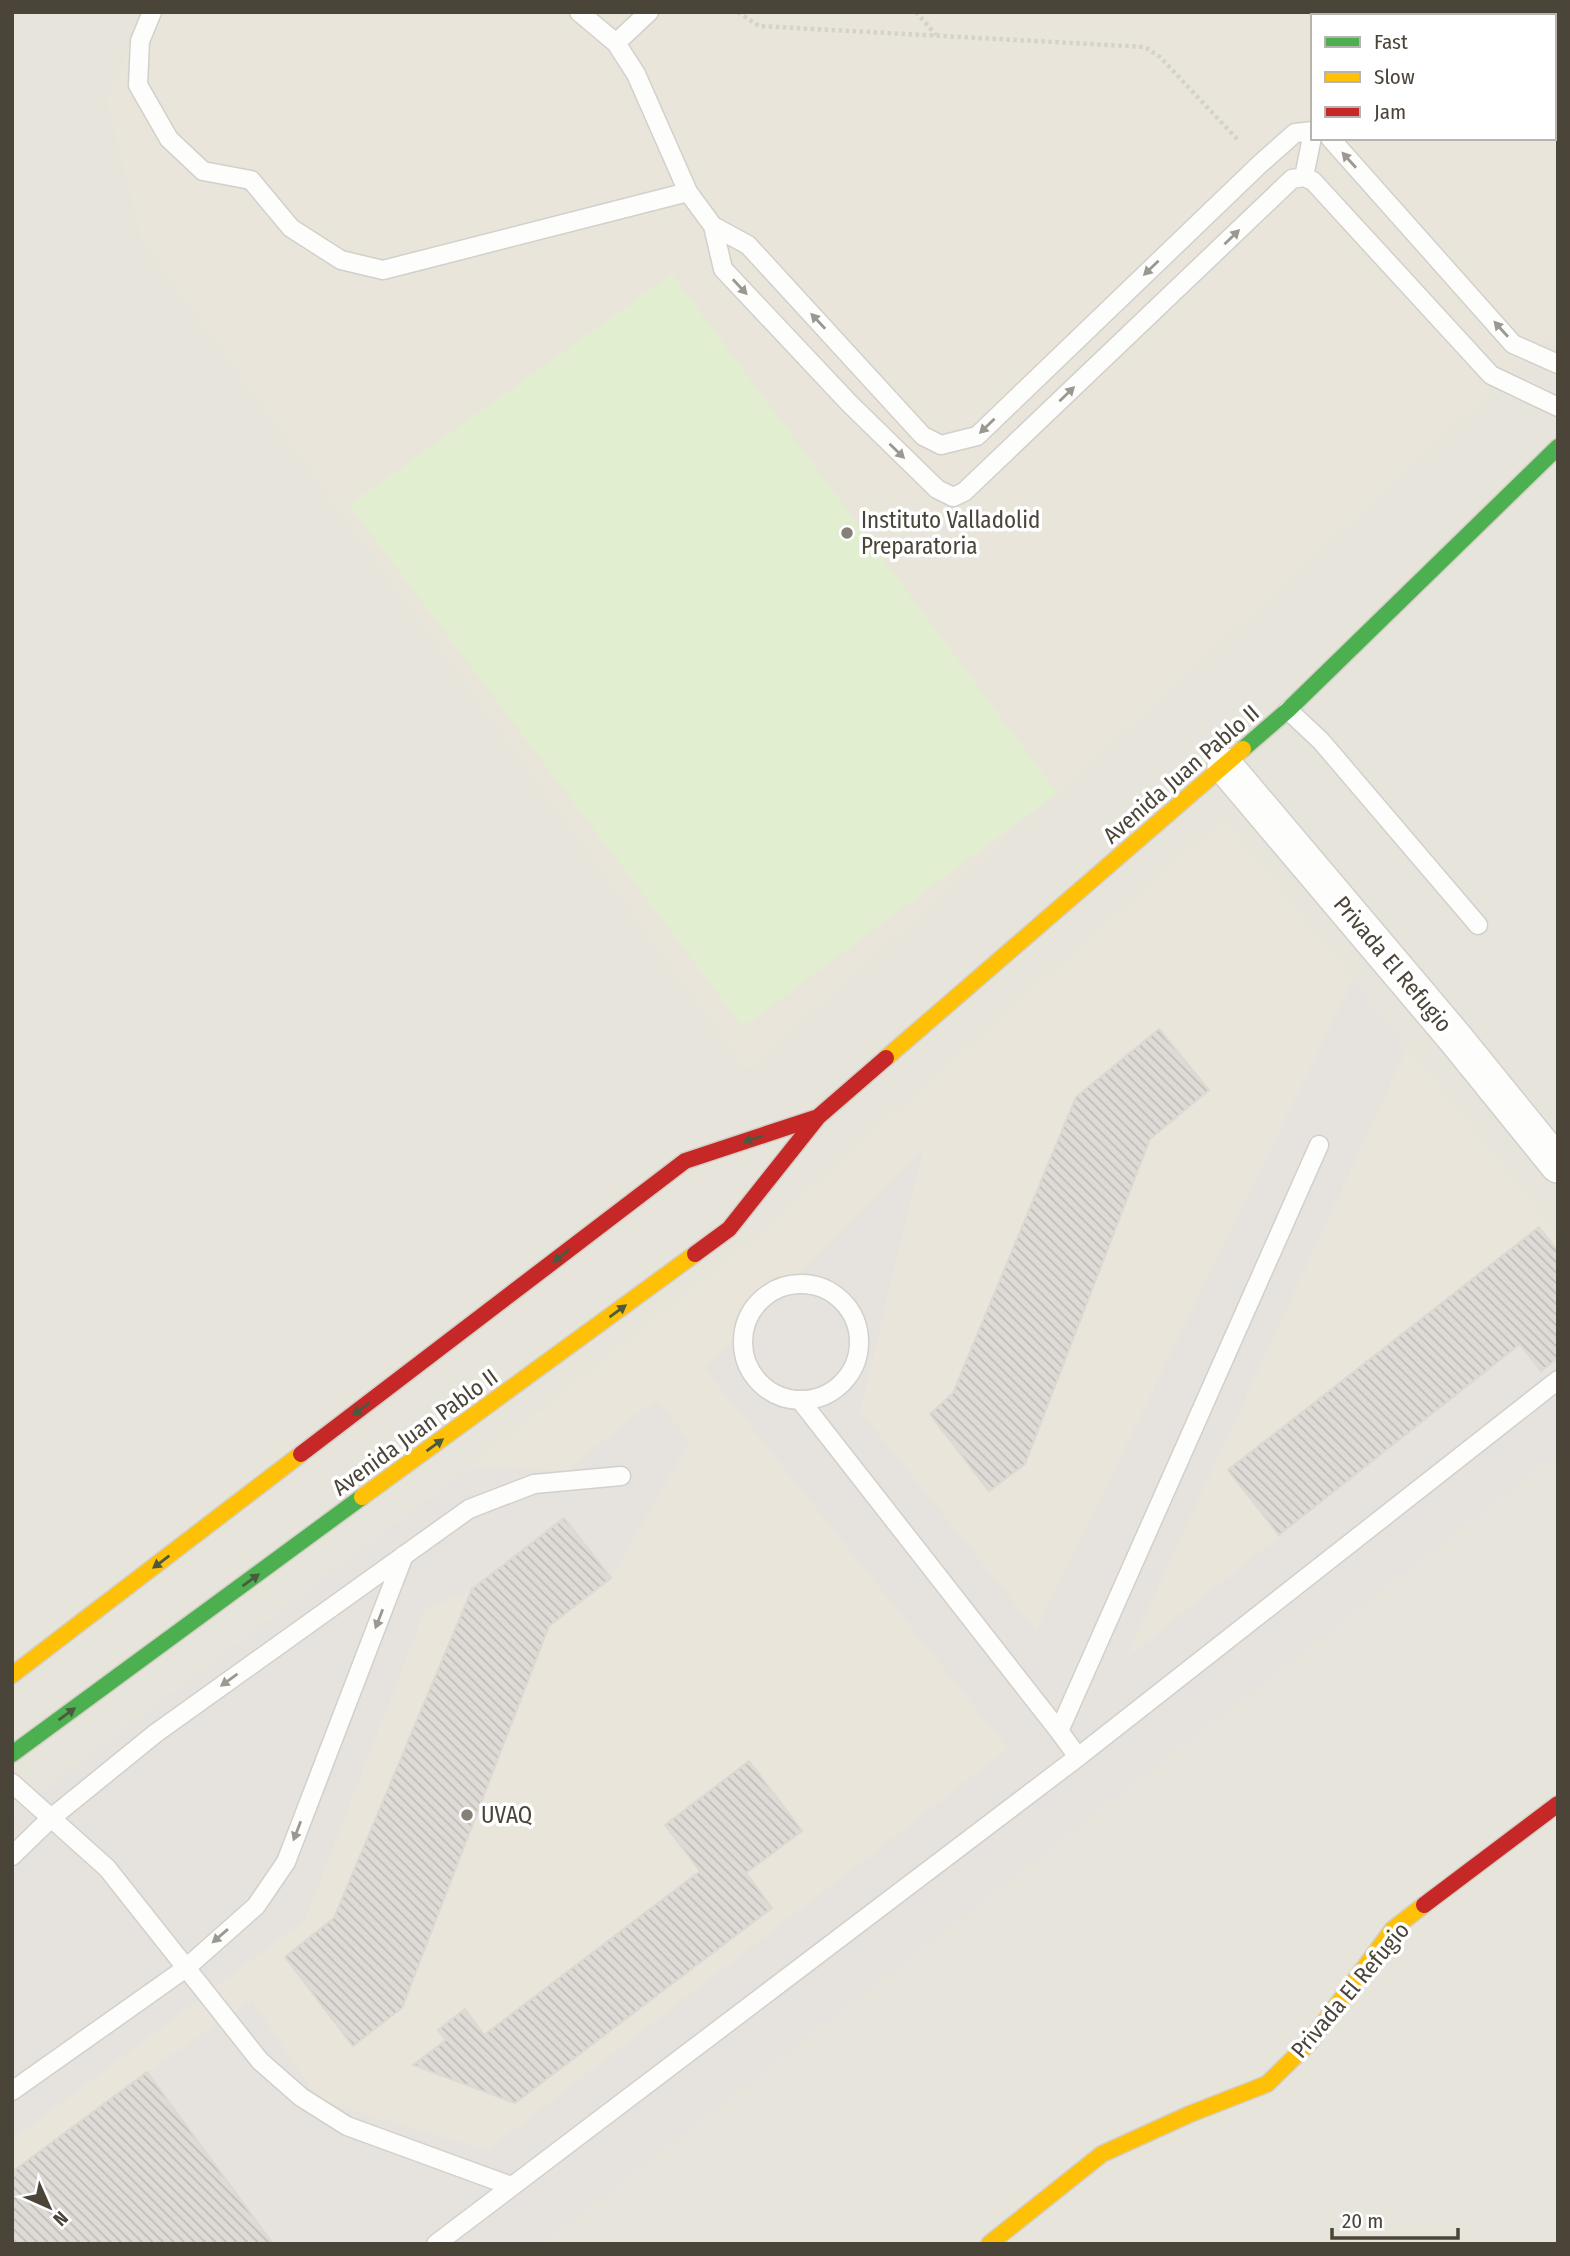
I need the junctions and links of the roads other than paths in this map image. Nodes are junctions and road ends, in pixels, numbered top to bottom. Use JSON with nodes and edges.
{"nodes":[{"id":1,"x":152,"y":12,"type":"edge"},
{"id":2,"x":579,"y":12,"type":"edge"},
{"id":3,"x":649,"y":12,"type":"edge"},
{"id":4,"x":616,"y":43,"type":"junction"},
{"id":5,"x":1311,"y":131,"type":"edge"},
{"id":6,"x":1311,"y":140,"type":"edge"},
{"id":7,"x":1331,"y":140,"type":"edge"},
{"id":8,"x":1304,"y":177,"type":"junction"},
{"id":9,"x":688,"y":192,"type":"junction"},
{"id":10,"x":713,"y":226,"type":"junction"},
{"id":11,"x":1558,"y":365,"type":"edge"},
{"id":12,"x":1558,"y":407,"type":"edge"},
{"id":13,"x":1558,"y":447,"type":"edge"},
{"id":14,"x":1288,"y":710,"type":"junction"},
{"id":15,"x":1225,"y":766,"type":"junction"},
{"id":16,"x":1478,"y":925,"type":"dead end"},
{"id":17,"x":818,"y":1117,"type":"junction"},
{"id":18,"x":1319,"y":1145,"type":"dead end"},
{"id":19,"x":1558,"y":1165,"type":"edge"},
{"id":20,"x":1558,"y":1380,"type":"edge"},
{"id":21,"x":800,"y":1400,"type":"junction"},
{"id":22,"x":621,"y":1476,"type":"dead end"},
{"id":23,"x":404,"y":1555,"type":"junction"},
{"id":24,"x":12,"y":1675,"type":"edge"},
{"id":25,"x":1059,"y":1731,"type":"junction"},
{"id":26,"x":12,"y":1754,"type":"edge"},
{"id":27,"x":1078,"y":1757,"type":"junction"},
{"id":28,"x":12,"y":1783,"type":"edge"},
{"id":29,"x":1558,"y":1804,"type":"edge"},
{"id":30,"x":50,"y":1818,"type":"junction"},
{"id":31,"x":12,"y":1856,"type":"edge"},
{"id":32,"x":186,"y":1968,"type":"junction"},
{"id":33,"x":12,"y":2091,"type":"edge"},
{"id":34,"x":510,"y":2186,"type":"junction"},
{"id":35,"x":436,"y":2244,"type":"edge"},
{"id":36,"x":989,"y":2244,"type":"edge"}],
"edges":[{"from":1,"to":9,"type":"lane"},
{"from":2,"to":4,"type":"lane"},
{"from":3,"to":4,"type":"lane"},
{"from":4,"to":9,"type":"lane"},
{"from":5,"to":10,"type":"lane","one_way":true},
{"from":6,"to":8,"type":"lane"},
{"from":11,"to":7,"type":"lane","one_way":true},
{"from":10,"to":8,"type":"lane","one_way":true},
{"from":8,"to":12,"type":"lane"},
{"from":9,"to":10,"type":"lane"},
{"from":13,"to":14,"type":"main road","name":"Avenida Juan Pablo II"},
{"from":14,"to":15,"type":"main road","name":"Avenida Juan Pablo II"},
{"from":14,"to":16,"type":"lane"},
{"from":15,"to":17,"type":"main road","name":"Avenida Juan Pablo II"},
{"from":15,"to":19,"type":"street","name":"Privada El Refugio"},
{"from":17,"to":24,"type":"main road","name":"Avenida Juan Pablo II","one_way":true},
{"from":26,"to":17,"type":"main road","name":"Avenida Juan Pablo II","one_way":true},
{"from":18,"to":25,"type":"lane"},
{"from":20,"to":27,"type":"lane"},
{"from":21,"to":21,"type":"lane"},
{"from":21,"to":25,"type":"lane"},
{"from":22,"to":23,"type":"lane"},
{"from":23,"to":30,"type":"lane","one_way":true},
{"from":23,"to":32,"type":"lane","one_way":true},
{"from":25,"to":27,"type":"lane"},
{"from":27,"to":34,"type":"lane"},
{"from":28,"to":30,"type":"lane"},
{"from":29,"to":36,"type":"main road","name":"Privada El Refugio"},
{"from":30,"to":31,"type":"lane"},
{"from":30,"to":32,"type":"lane"},
{"from":32,"to":33,"type":"lane"},
{"from":32,"to":34,"type":"lane"},
{"from":34,"to":35,"type":"lane"}]}
